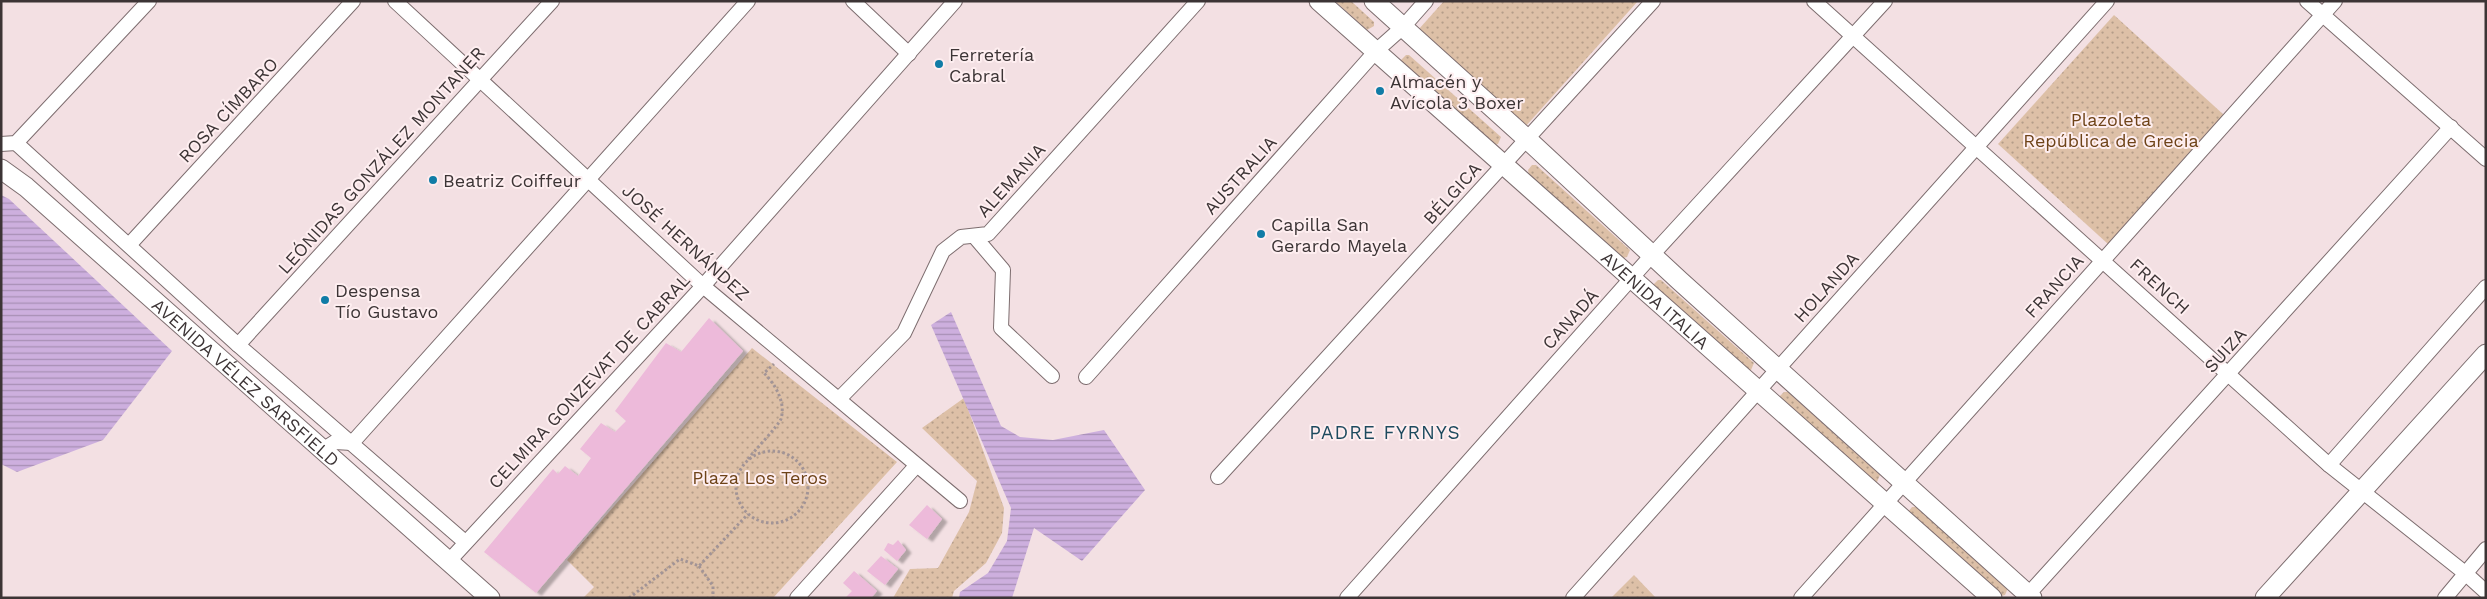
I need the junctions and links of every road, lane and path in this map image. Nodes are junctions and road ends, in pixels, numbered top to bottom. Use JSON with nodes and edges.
{"nodes":[{"id":1,"x":149,"y":1,"type":"edge"},
{"id":2,"x":353,"y":1,"type":"edge"},
{"id":3,"x":395,"y":1,"type":"edge"},
{"id":4,"x":552,"y":1,"type":"edge"},
{"id":5,"x":748,"y":1,"type":"edge"},
{"id":6,"x":853,"y":1,"type":"edge"},
{"id":7,"x":955,"y":1,"type":"edge"},
{"id":8,"x":1198,"y":1,"type":"edge"},
{"id":9,"x":1320,"y":1,"type":"edge"},
{"id":10,"x":1374,"y":1,"type":"edge"},
{"id":11,"x":1426,"y":1,"type":"edge"},
{"id":12,"x":1653,"y":1,"type":"edge"},
{"id":13,"x":1814,"y":1,"type":"edge"},
{"id":14,"x":1885,"y":1,"type":"edge"},
{"id":15,"x":2107,"y":1,"type":"edge"},
{"id":16,"x":2307,"y":1,"type":"edge"},
{"id":17,"x":2335,"y":1,"type":"edge"},
{"id":18,"x":2323,"y":15,"type":"junction"},
{"id":19,"x":1403,"y":27,"type":"junction"},
{"id":20,"x":1854,"y":36,"type":"junction"},
{"id":21,"x":1376,"y":51,"type":"junction"},
{"id":22,"x":909,"y":54,"type":"junction"},
{"id":23,"x":480,"y":81,"type":"junction"},
{"id":24,"x":2451,"y":127,"type":"junction"},
{"id":25,"x":1527,"y":139,"type":"junction"},
{"id":26,"x":16,"y":143,"type":"junction"},
{"id":27,"x":1,"y":144,"type":"edge"},
{"id":28,"x":1977,"y":146,"type":"junction"},
{"id":29,"x":2486,"y":159,"type":"edge"},
{"id":30,"x":1504,"y":164,"type":"junction"},
{"id":31,"x":1,"y":169,"type":"edge"},
{"id":32,"x":589,"y":179,"type":"junction"},
{"id":33,"x":974,"y":236,"type":"junction"},
{"id":34,"x":130,"y":244,"type":"junction"},
{"id":35,"x":1652,"y":255,"type":"junction"},
{"id":36,"x":2102,"y":260,"type":"junction"},
{"id":37,"x":1632,"y":277,"type":"junction"},
{"id":38,"x":702,"y":286,"type":"junction"},
{"id":39,"x":2486,"y":287,"type":"edge"},
{"id":40,"x":238,"y":344,"type":"junction"},
{"id":41,"x":785,"y":354,"type":"junction"},
{"id":42,"x":2486,"y":354,"type":"edge"},
{"id":43,"x":1778,"y":370,"type":"junction"},
{"id":44,"x":2230,"y":374,"type":"junction"},
{"id":45,"x":1052,"y":376,"type":"dead end"},
{"id":46,"x":1086,"y":377,"type":"dead end"},
{"id":47,"x":1758,"y":392,"type":"junction"},
{"id":48,"x":839,"y":399,"type":"junction"},
{"id":49,"x":352,"y":443,"type":"junction"},
{"id":50,"x":324,"y":449,"type":"junction"},
{"id":51,"x":746,"y":461,"type":"junction"},
{"id":52,"x":2329,"y":465,"type":"junction"},
{"id":53,"x":916,"y":466,"type":"junction"},
{"id":54,"x":1218,"y":477,"type":"dead end"},
{"id":55,"x":1903,"y":482,"type":"junction"},
{"id":56,"x":2361,"y":492,"type":"junction"},
{"id":57,"x":960,"y":501,"type":"dead end"},
{"id":58,"x":1886,"y":502,"type":"junction"},
{"id":59,"x":748,"y":514,"type":"junction"},
{"id":60,"x":465,"y":542,"type":"junction"},
{"id":61,"x":2486,"y":550,"type":"edge"},
{"id":62,"x":449,"y":561,"type":"junction"},
{"id":63,"x":699,"y":566,"type":"junction"},
{"id":64,"x":2465,"y":573,"type":"junction"},
{"id":65,"x":2486,"y":592,"type":"edge"},
{"id":66,"x":2029,"y":597,"type":"edge"},
{"id":67,"x":490,"y":598,"type":"edge"},
{"id":68,"x":629,"y":598,"type":"edge"},
{"id":69,"x":713,"y":598,"type":"edge"},
{"id":70,"x":797,"y":598,"type":"edge"},
{"id":71,"x":1347,"y":598,"type":"edge"},
{"id":72,"x":1573,"y":598,"type":"edge"},
{"id":73,"x":1801,"y":598,"type":"edge"},
{"id":74,"x":1992,"y":598,"type":"edge"},
{"id":75,"x":2265,"y":598,"type":"edge"},
{"id":76,"x":2445,"y":598,"type":"edge"}],
"edges":[{"from":1,"to":26,"type":"street"},
{"from":2,"to":34,"type":"street","name":"ROSA CÍMBARO"},
{"from":3,"to":23,"type":"street","name":"JOSÉ HERNÁNDEZ"},
{"from":4,"to":23,"type":"street","name":"LEÓNIDAS GONZÁLEZ MONTANER"},
{"from":5,"to":32,"type":"street"},
{"from":6,"to":22,"type":"street"},
{"from":7,"to":22,"type":"street","name":"CELMIRA GONZEVAT DE CABRAL"},
{"from":8,"to":33,"type":"street","name":"ALEMANIA"},
{"from":9,"to":21,"type":"main road","name":"AVENIDA ITALIA"},
{"from":10,"to":19,"type":"main road","name":"AVENIDA ITALIA"},
{"from":11,"to":19,"type":"street","name":"AUSTRALIA"},
{"from":12,"to":25,"type":"street","name":"BÉLGICA"},
{"from":13,"to":20,"type":"street","name":"FRENCH"},
{"from":14,"to":20,"type":"street","name":"CANADÁ"},
{"from":15,"to":28,"type":"street","name":"HOLANDA"},
{"from":16,"to":18,"type":"street"},
{"from":17,"to":18,"type":"street","name":"FRANCIA"},
{"from":18,"to":24,"type":"street"},
{"from":18,"to":36,"type":"street","name":"FRANCIA"},
{"from":19,"to":21,"type":"street","name":"AUSTRALIA"},
{"from":19,"to":25,"type":"main road","name":"AVENIDA ITALIA"},
{"from":20,"to":28,"type":"street","name":"FRENCH"},
{"from":20,"to":35,"type":"street","name":"CANADÁ"},
{"from":21,"to":30,"type":"main road","name":"AVENIDA ITALIA"},
{"from":21,"to":46,"type":"street","name":"AUSTRALIA"},
{"from":22,"to":38,"type":"street","name":"CELMIRA GONZEVAT DE CABRAL"},
{"from":23,"to":32,"type":"street","name":"JOSÉ HERNÁNDEZ"},
{"from":23,"to":40,"type":"street","name":"LEÓNIDAS GONZÁLEZ MONTANER"},
{"from":24,"to":29,"type":"street"},
{"from":24,"to":44,"type":"street","name":"SUIZA"},
{"from":25,"to":30,"type":"street","name":"BÉLGICA"},
{"from":25,"to":35,"type":"main road","name":"AVENIDA ITALIA"},
{"from":26,"to":27,"type":"street"},
{"from":26,"to":34,"type":"street","name":"AVENIDA VÉLEZ SARSFIELD"},
{"from":28,"to":36,"type":"street","name":"FRENCH"},
{"from":28,"to":43,"type":"street","name":"HOLANDA"},
{"from":30,"to":37,"type":"main road","name":"AVENIDA ITALIA"},
{"from":30,"to":54,"type":"street","name":"BÉLGICA"},
{"from":31,"to":50,"type":"main road","name":"AVENIDA VÉLEZ SARSFIELD"},
{"from":32,"to":38,"type":"street","name":"JOSÉ HERNÁNDEZ"},
{"from":32,"to":49,"type":"street"},
{"from":33,"to":45,"type":"street"},
{"from":33,"to":48,"type":"street","name":"ALEMANIA"},
{"from":34,"to":40,"type":"street","name":"AVENIDA VÉLEZ SARSFIELD"},
{"from":35,"to":37,"type":"street","name":"CANADÁ"},
{"from":35,"to":43,"type":"main road","name":"AVENIDA ITALIA"},
{"from":36,"to":44,"type":"street","name":"FRENCH"},
{"from":36,"to":55,"type":"street","name":"FRANCIA"},
{"from":37,"to":47,"type":"main road","name":"AVENIDA ITALIA"},
{"from":37,"to":71,"type":"street","name":"CANADÁ"},
{"from":38,"to":41,"type":"street","name":"JOSÉ HERNÁNDEZ"},
{"from":38,"to":60,"type":"street","name":"CELMIRA GONZEVAT DE CABRAL"},
{"from":39,"to":52,"type":"street"},
{"from":40,"to":49,"type":"street","name":"AVENIDA VÉLEZ SARSFIELD"},
{"from":41,"to":48,"type":"street","name":"JOSÉ HERNÁNDEZ"},
{"from":41,"to":51,"type":"path"},
{"from":42,"to":56,"type":"main road"},
{"from":43,"to":47,"type":"street","name":"HOLANDA"},
{"from":43,"to":55,"type":"main road","name":"AVENIDA ITALIA"},
{"from":44,"to":52,"type":"street","name":"FRENCH"},
{"from":44,"to":66,"type":"street","name":"SUIZA"},
{"from":47,"to":58,"type":"main road","name":"AVENIDA ITALIA"},
{"from":47,"to":72,"type":"street","name":"HOLANDA"},
{"from":48,"to":53,"type":"street","name":"JOSÉ HERNÁNDEZ"},
{"from":49,"to":50,"type":"street"},
{"from":49,"to":60,"type":"street","name":"AVENIDA VÉLEZ SARSFIELD"},
{"from":50,"to":62,"type":"main road","name":"AVENIDA VÉLEZ SARSFIELD"},
{"from":51,"to":59,"type":"path"},
{"from":51,"to":59,"type":"path"},
{"from":52,"to":56,"type":"street","name":"FRENCH"},
{"from":53,"to":57,"type":"street","name":"JOSÉ HERNÁNDEZ"},
{"from":53,"to":70,"type":"street"},
{"from":55,"to":58,"type":"street","name":"FRANCIA"},
{"from":55,"to":66,"type":"main road","name":"AVENIDA ITALIA"},
{"from":56,"to":64,"type":"street","name":"FRENCH"},
{"from":56,"to":75,"type":"main road"},
{"from":58,"to":73,"type":"street","name":"FRANCIA"},
{"from":58,"to":74,"type":"main road","name":"AVENIDA ITALIA"},
{"from":59,"to":63,"type":"path"},
{"from":60,"to":62,"type":"street","name":"CELMIRA GONZEVAT DE CABRAL"},
{"from":61,"to":64,"type":"street"},
{"from":62,"to":67,"type":"main road","name":"AVENIDA VÉLEZ SARSFIELD"},
{"from":63,"to":68,"type":"path"},
{"from":63,"to":69,"type":"path"},
{"from":64,"to":65,"type":"street","name":"FRENCH"},
{"from":64,"to":76,"type":"street"}]}
